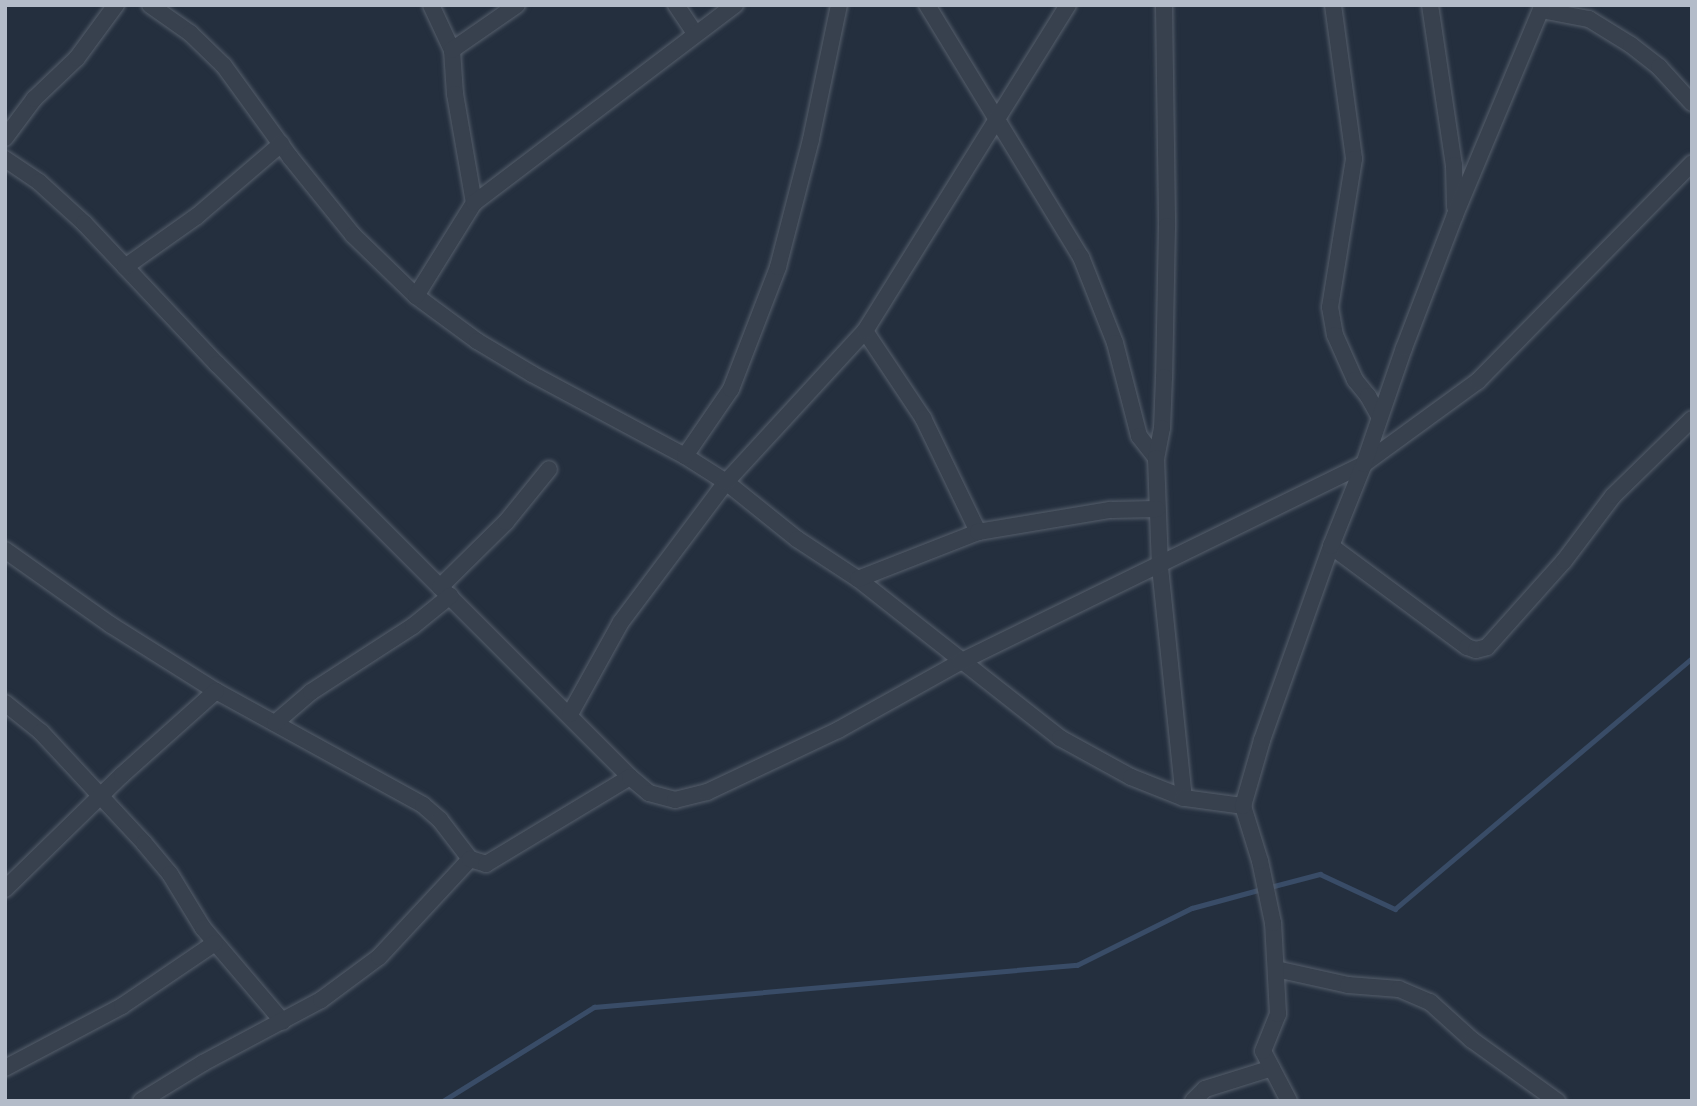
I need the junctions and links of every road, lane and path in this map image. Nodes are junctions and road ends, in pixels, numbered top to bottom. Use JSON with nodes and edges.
{"nodes":[{"id":1,"x":116,"y":5,"type":"edge"},
{"id":2,"x":150,"y":5,"type":"edge"},
{"id":3,"x":431,"y":5,"type":"edge"},
{"id":4,"x":517,"y":5,"type":"edge"},
{"id":5,"x":676,"y":5,"type":"edge"},
{"id":6,"x":735,"y":5,"type":"edge"},
{"id":7,"x":839,"y":5,"type":"edge"},
{"id":8,"x":927,"y":5,"type":"edge"},
{"id":9,"x":1068,"y":5,"type":"edge"},
{"id":10,"x":1164,"y":5,"type":"edge"},
{"id":11,"x":1333,"y":5,"type":"edge"},
{"id":12,"x":1430,"y":5,"type":"edge"},
{"id":13,"x":1542,"y":8,"type":"edge"},
{"id":14,"x":695,"y":33,"type":"junction"},
{"id":15,"x":452,"y":50,"type":"junction"},
{"id":16,"x":1692,"y":103,"type":"edge"},
{"id":17,"x":999,"y":119,"type":"junction"},
{"id":18,"x":5,"y":138,"type":"edge"},
{"id":19,"x":281,"y":144,"type":"junction"},
{"id":20,"x":5,"y":159,"type":"edge"},
{"id":21,"x":1692,"y":163,"type":"edge"},
{"id":22,"x":474,"y":203,"type":"junction"},
{"id":23,"x":1455,"y":215,"type":"junction"},
{"id":24,"x":125,"y":267,"type":"junction"},
{"id":25,"x":416,"y":296,"type":"junction"},
{"id":26,"x":865,"y":331,"type":"junction"},
{"id":27,"x":1379,"y":416,"type":"junction"},
{"id":28,"x":1692,"y":419,"type":"edge"},
{"id":29,"x":685,"y":456,"type":"junction"},
{"id":30,"x":1156,"y":458,"type":"junction"},
{"id":31,"x":1364,"y":464,"type":"junction"},
{"id":32,"x":549,"y":470,"type":"dead end"},
{"id":33,"x":726,"y":482,"type":"junction"},
{"id":34,"x":1157,"y":509,"type":"junction"},
{"id":35,"x":978,"y":533,"type":"junction"},
{"id":36,"x":1331,"y":546,"type":"junction"},
{"id":37,"x":5,"y":550,"type":"edge"},
{"id":38,"x":1160,"y":567,"type":"junction"},
{"id":39,"x":858,"y":579,"type":"junction"},
{"id":40,"x":445,"y":592,"type":"junction"},
{"id":41,"x":960,"y":662,"type":"junction"},
{"id":42,"x":216,"y":691,"type":"junction"},
{"id":43,"x":5,"y":703,"type":"edge"},
{"id":44,"x":570,"y":714,"type":"junction"},
{"id":45,"x":275,"y":723,"type":"junction"},
{"id":46,"x":630,"y":777,"type":"junction"},
{"id":47,"x":102,"y":796,"type":"junction"},
{"id":48,"x":1184,"y":798,"type":"junction"},
{"id":49,"x":1242,"y":806,"type":"junction"},
{"id":50,"x":470,"y":859,"type":"junction"},
{"id":51,"x":5,"y":889,"type":"edge"},
{"id":52,"x":215,"y":943,"type":"junction"},
{"id":53,"x":1276,"y":970,"type":"junction"},
{"id":54,"x":283,"y":1022,"type":"junction"},
{"id":55,"x":5,"y":1068,"type":"edge"},
{"id":56,"x":1272,"y":1068,"type":"junction"},
{"id":57,"x":141,"y":1101,"type":"edge"},
{"id":58,"x":1193,"y":1101,"type":"edge"},
{"id":59,"x":1289,"y":1101,"type":"edge"},
{"id":60,"x":1557,"y":1101,"type":"edge"}],
"edges":[{"from":1,"to":18,"type":"street"},
{"from":2,"to":19,"type":"street"},
{"from":3,"to":15,"type":"street"},
{"from":4,"to":15,"type":"street"},
{"from":5,"to":14,"type":"street"},
{"from":6,"to":14,"type":"street"},
{"from":7,"to":29,"type":"street"},
{"from":8,"to":17,"type":"street"},
{"from":9,"to":17,"type":"street"},
{"from":10,"to":30,"type":"street"},
{"from":11,"to":27,"type":"street"},
{"from":12,"to":23,"type":"street"},
{"from":13,"to":16,"type":"street"},
{"from":13,"to":23,"type":"street"},
{"from":14,"to":22,"type":"street"},
{"from":15,"to":22,"type":"street"},
{"from":17,"to":26,"type":"street"},
{"from":17,"to":30,"type":"street"},
{"from":19,"to":24,"type":"street"},
{"from":19,"to":25,"type":"street"},
{"from":20,"to":24,"type":"street"},
{"from":21,"to":31,"type":"street"},
{"from":22,"to":25,"type":"street"},
{"from":23,"to":27,"type":"street"},
{"from":24,"to":40,"type":"street"},
{"from":25,"to":29,"type":"street"},
{"from":26,"to":33,"type":"street"},
{"from":26,"to":35,"type":"street"},
{"from":27,"to":31,"type":"street"},
{"from":28,"to":36,"type":"street"},
{"from":29,"to":33,"type":"street"},
{"from":30,"to":34,"type":"street"},
{"from":31,"to":36,"type":"street"},
{"from":31,"to":38,"type":"street"},
{"from":32,"to":40,"type":"street"},
{"from":33,"to":39,"type":"street"},
{"from":33,"to":44,"type":"street"},
{"from":34,"to":35,"type":"street"},
{"from":34,"to":38,"type":"street"},
{"from":35,"to":39,"type":"street"},
{"from":36,"to":49,"type":"street"},
{"from":37,"to":42,"type":"street"},
{"from":38,"to":41,"type":"street"},
{"from":38,"to":48,"type":"street"},
{"from":39,"to":41,"type":"street"},
{"from":40,"to":44,"type":"street"},
{"from":40,"to":45,"type":"street"},
{"from":41,"to":46,"type":"street"},
{"from":41,"to":48,"type":"street"},
{"from":42,"to":45,"type":"street"},
{"from":42,"to":47,"type":"street"},
{"from":43,"to":47,"type":"street"},
{"from":44,"to":46,"type":"street"},
{"from":45,"to":50,"type":"street"},
{"from":46,"to":50,"type":"street"},
{"from":47,"to":51,"type":"street"},
{"from":47,"to":52,"type":"street"},
{"from":48,"to":49,"type":"street"},
{"from":49,"to":53,"type":"street"},
{"from":50,"to":54,"type":"street"},
{"from":52,"to":54,"type":"street"},
{"from":52,"to":55,"type":"street"},
{"from":53,"to":56,"type":"street"},
{"from":53,"to":60,"type":"street"},
{"from":54,"to":57,"type":"street"},
{"from":56,"to":58,"type":"street"},
{"from":56,"to":59,"type":"street"}]}
